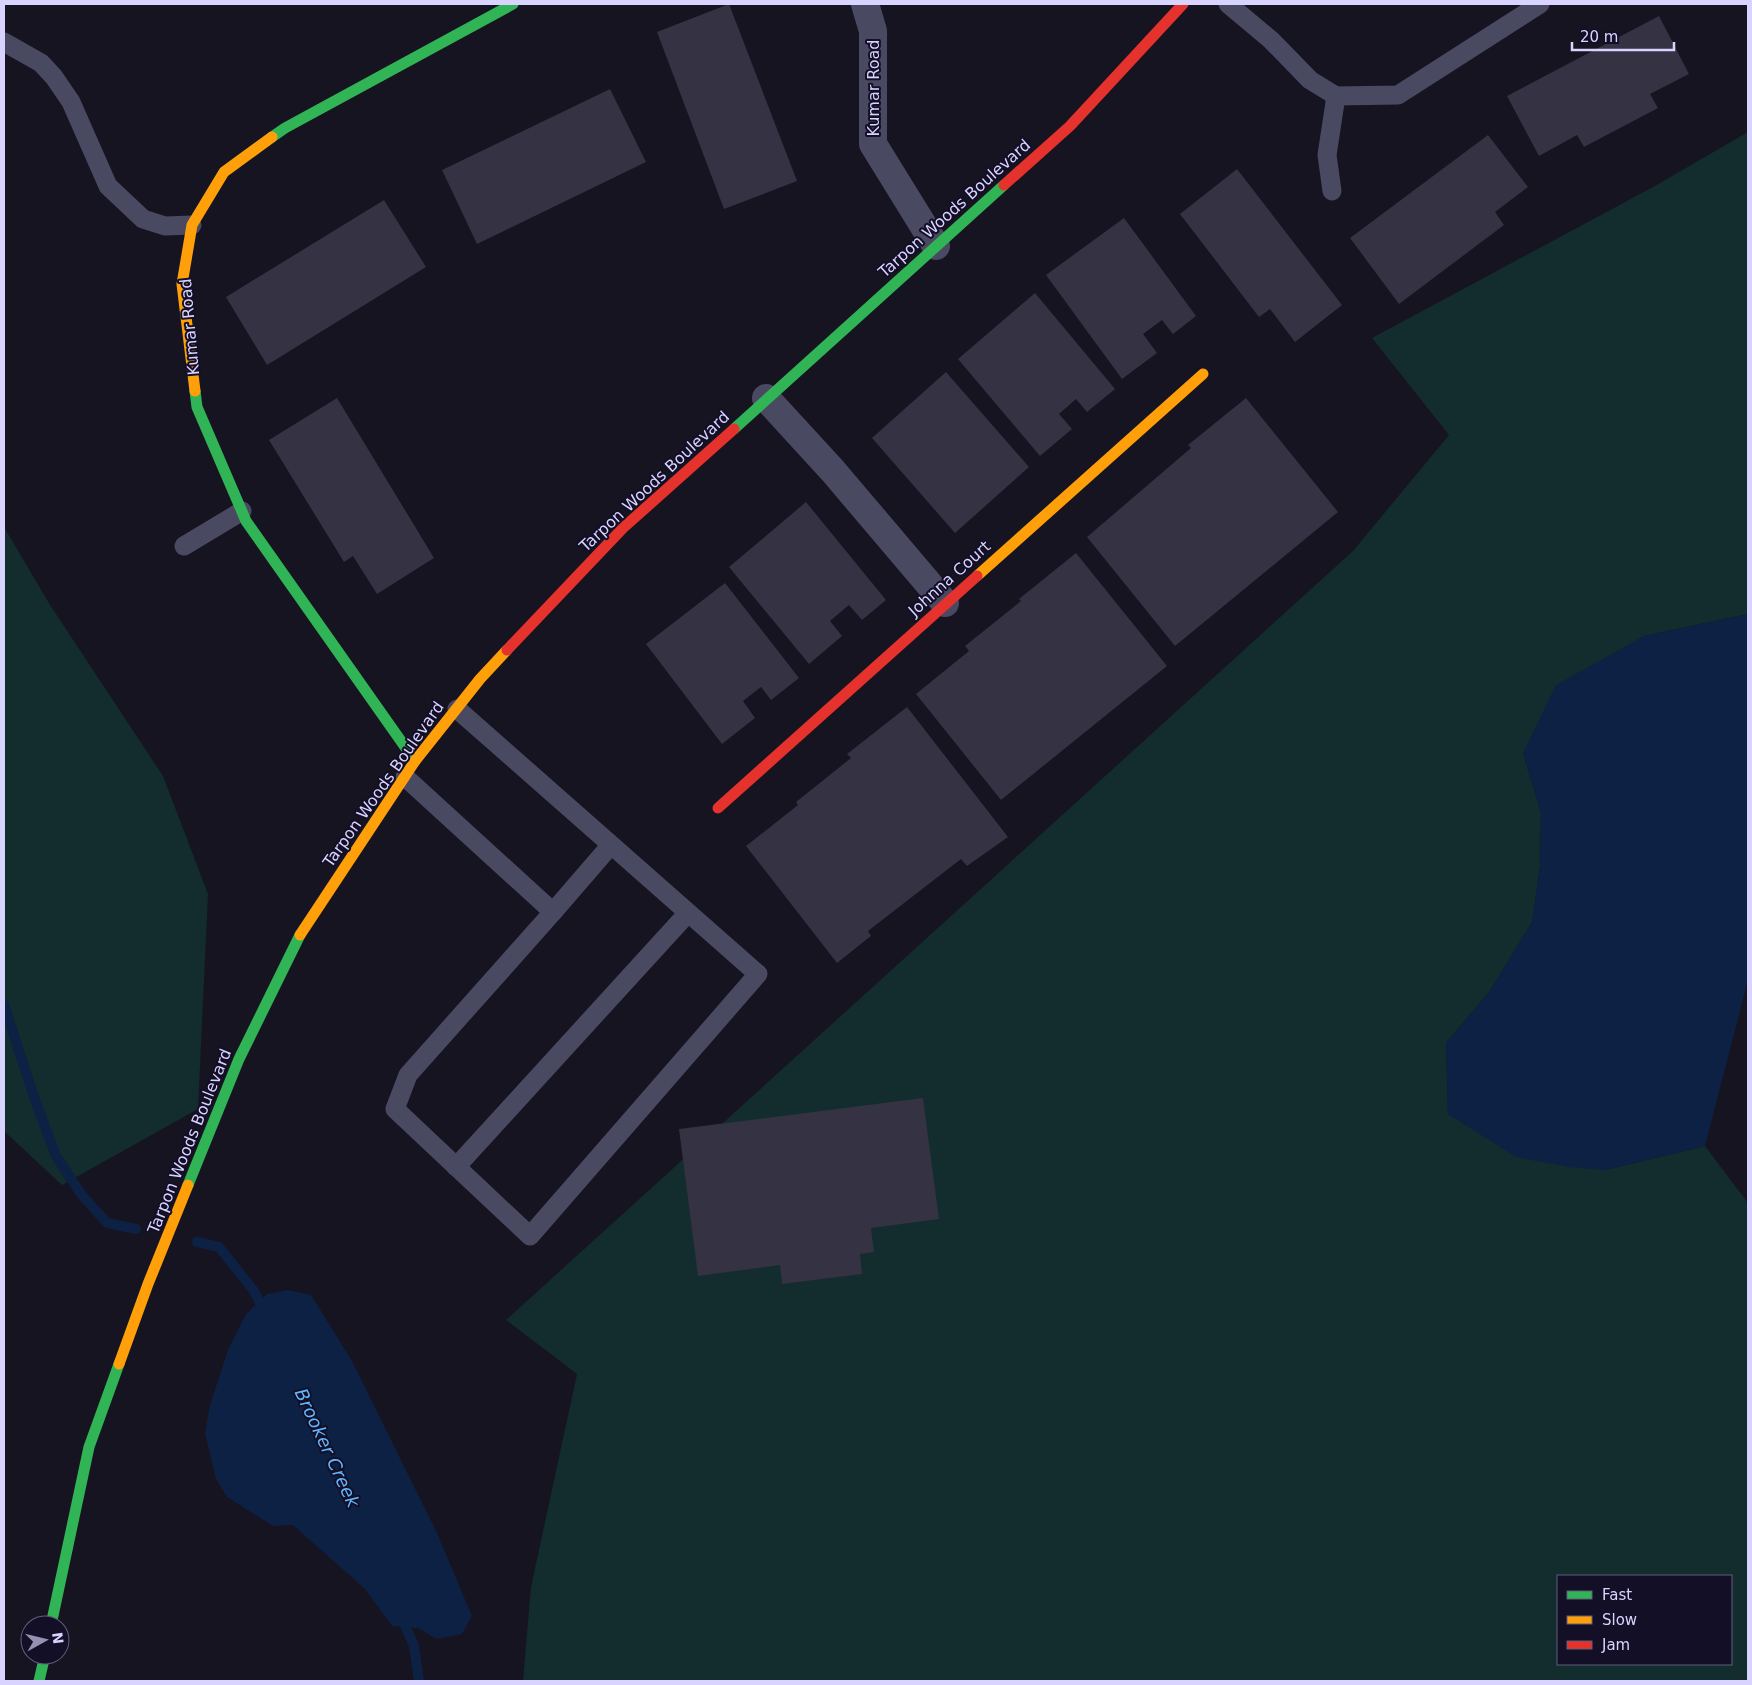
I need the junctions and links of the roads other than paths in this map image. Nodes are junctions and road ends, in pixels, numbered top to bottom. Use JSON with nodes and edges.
{"nodes":[{"id":1,"x":513,"y":4,"type":"edge"},
{"id":2,"x":865,"y":4,"type":"edge"},
{"id":3,"x":1183,"y":4,"type":"edge"},
{"id":4,"x":1228,"y":4,"type":"edge"},
{"id":5,"x":1539,"y":4,"type":"edge"},
{"id":6,"x":4,"y":42,"type":"edge"},
{"id":7,"x":1336,"y":96,"type":"junction"},
{"id":8,"x":1332,"y":191,"type":"dead end"},
{"id":9,"x":192,"y":225,"type":"junction"},
{"id":10,"x":936,"y":246,"type":"junction"},
{"id":11,"x":1203,"y":374,"type":"dead end"},
{"id":12,"x":766,"y":398,"type":"junction"},
{"id":13,"x":242,"y":511,"type":"junction"},
{"id":14,"x":184,"y":546,"type":"dead end"},
{"id":15,"x":945,"y":603,"type":"junction"},
{"id":16,"x":456,"y":708,"type":"junction"},
{"id":17,"x":416,"y":761,"type":"junction"},
{"id":18,"x":405,"y":777,"type":"junction"},
{"id":19,"x":718,"y":808,"type":"dead end"},
{"id":20,"x":610,"y":846,"type":"junction"},
{"id":21,"x":553,"y":912,"type":"junction"},
{"id":22,"x":688,"y":914,"type":"junction"},
{"id":23,"x":456,"y":1167,"type":"junction"},
{"id":24,"x":53,"y":1615,"type":"edge"},
{"id":25,"x":43,"y":1665,"type":"edge"},
{"id":26,"x":39,"y":1681,"type":"edge"}],
"edges":[{"from":1,"to":9,"type":"street","name":"Kumar Road"},
{"from":2,"to":10,"type":"street","name":"Kumar Road"},
{"from":3,"to":10,"type":"street","name":"Tarpon Woods Boulevard"},
{"from":4,"to":7,"type":"lane"},
{"from":5,"to":7,"type":"lane"},
{"from":6,"to":9,"type":"lane"},
{"from":7,"to":8,"type":"lane"},
{"from":9,"to":13,"type":"street","name":"Kumar Road"},
{"from":10,"to":12,"type":"street","name":"Tarpon Woods Boulevard"},
{"from":11,"to":15,"type":"street","name":"Johnna Court"},
{"from":12,"to":15,"type":"street"},
{"from":12,"to":16,"type":"street","name":"Tarpon Woods Boulevard"},
{"from":13,"to":14,"type":"lane"},
{"from":13,"to":17,"type":"street","name":"Kumar Road"},
{"from":15,"to":19,"type":"street","name":"Johnna Court"},
{"from":16,"to":17,"type":"street","name":"Tarpon Woods Boulevard"},
{"from":16,"to":20,"type":"lane"},
{"from":17,"to":18,"type":"street","name":"Tarpon Woods Boulevard"},
{"from":18,"to":21,"type":"lane"},
{"from":18,"to":24,"type":"street","name":"Tarpon Woods Boulevard"},
{"from":20,"to":21,"type":"lane"},
{"from":20,"to":22,"type":"lane"},
{"from":21,"to":23,"type":"lane"},
{"from":22,"to":23,"type":"lane"},
{"from":22,"to":23,"type":"lane"},
{"from":25,"to":26,"type":"street"}]}
